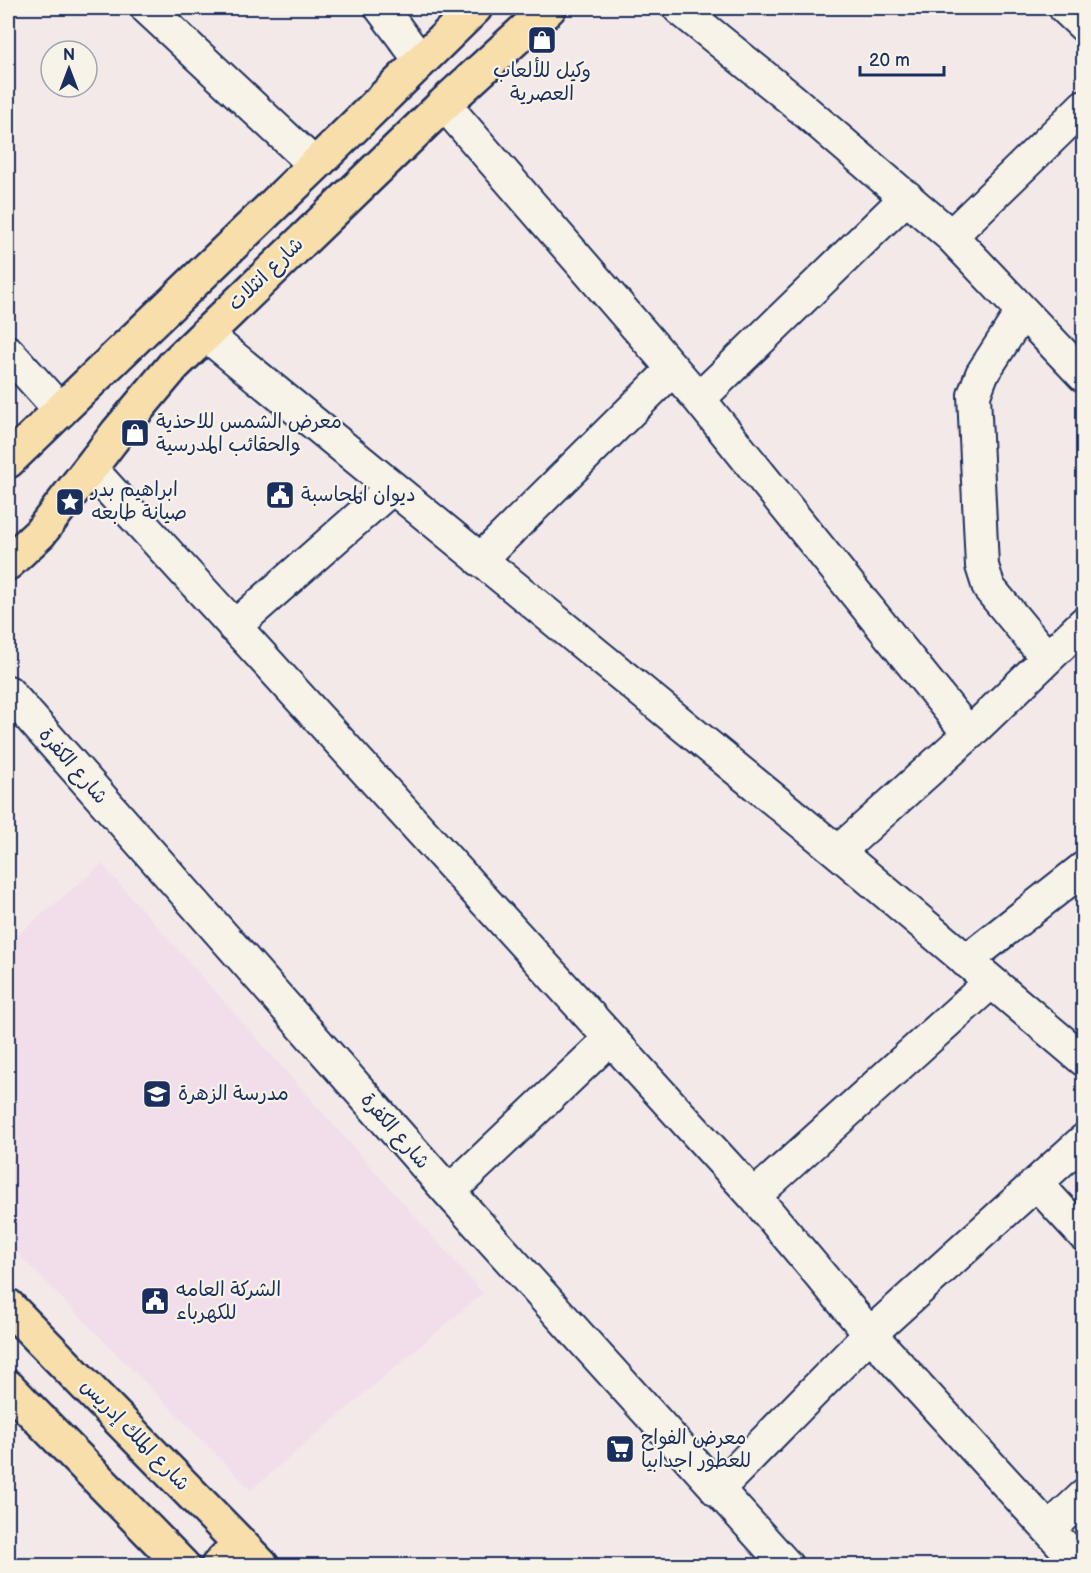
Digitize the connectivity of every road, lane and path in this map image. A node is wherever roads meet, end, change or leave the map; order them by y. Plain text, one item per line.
1 (147, 8) edge
2 (381, 8) edge
3 (475, 8) edge
4 (549, 8) edge
5 (679, 8) edge
6 (1065, 8) edge
7 (1083, 26) edge
8 (420, 60) junction
9 (444, 104) junction
10 (1083, 106) edge
11 (315, 165) junction
12 (907, 197) junction
13 (951, 236) junction
14 (1022, 312) junction
15 (205, 333) junction
16 (8, 352) edge
17 (673, 369) junction
18 (1083, 376) edge
19 (699, 399) junction
20 (60, 411) junction
21 (8, 461) edge
22 (91, 469) junction
23 (392, 488) junction
24 (480, 560) junction
25 (8, 563) edge
26 (1083, 623) edge
27 (234, 627) junction
28 (1046, 657) junction
29 (8, 692) edge
30 (969, 734) junction
31 (838, 852) junction
32 (1083, 868) edge
33 (966, 961) junction
34 (991, 982) junction
35 (610, 1039) junction
36 (1083, 1060) edge
37 (1083, 1140) edge
38 (1037, 1184) junction
39 (448, 1192) junction
40 (754, 1196) junction
41 (1083, 1235) edge
42 (8, 1306) edge
43 (870, 1334) junction
44 (8, 1387) edge
45 (717, 1490) junction
46 (1083, 1496) edge
47 (1050, 1528) junction
48 (240, 1558) edge
49 (183, 1566) edge
50 (787, 1566) edge
51 (1082, 1566) edge

1 - 11 street
2 - 8 street
3 - 8 main road
4 - 9 main road, شارع انثلات
5 - 12 street
6 - 7 street
8 - 11 main road
9 - 15 main road, شارع انثلات
9 - 17 street
10 - 13 street
11 - 20 main road
12 - 13 street
12 - 19 street
13 - 14 street
14 - 18 street
14 - 28 street
15 - 22 main road, شارع انثلات
15 - 23 street
16 - 20 street
17 - 19 street
17 - 24 street
19 - 30 street
20 - 21 main road
22 - 25 main road, شارع انثلات
22 - 27 street
23 - 24 street
23 - 27 street
24 - 31 street
26 - 28 street
27 - 35 street
28 - 30 street
29 - 39 street, شارع الكفرة
30 - 31 street
31 - 33 street
32 - 33 street
33 - 34 street
34 - 36 street
34 - 40 street
35 - 39 street
35 - 40 street
37 - 38 street
38 - 41 street
38 - 43 street
39 - 45 street, شارع الكفرة
40 - 43 street
42 - 48 main road, شارع الملك إدريس
43 - 45 street
43 - 47 street
44 - 49 main road
45 - 50 street, شارع الكفرة
46 - 47 street
47 - 51 street

